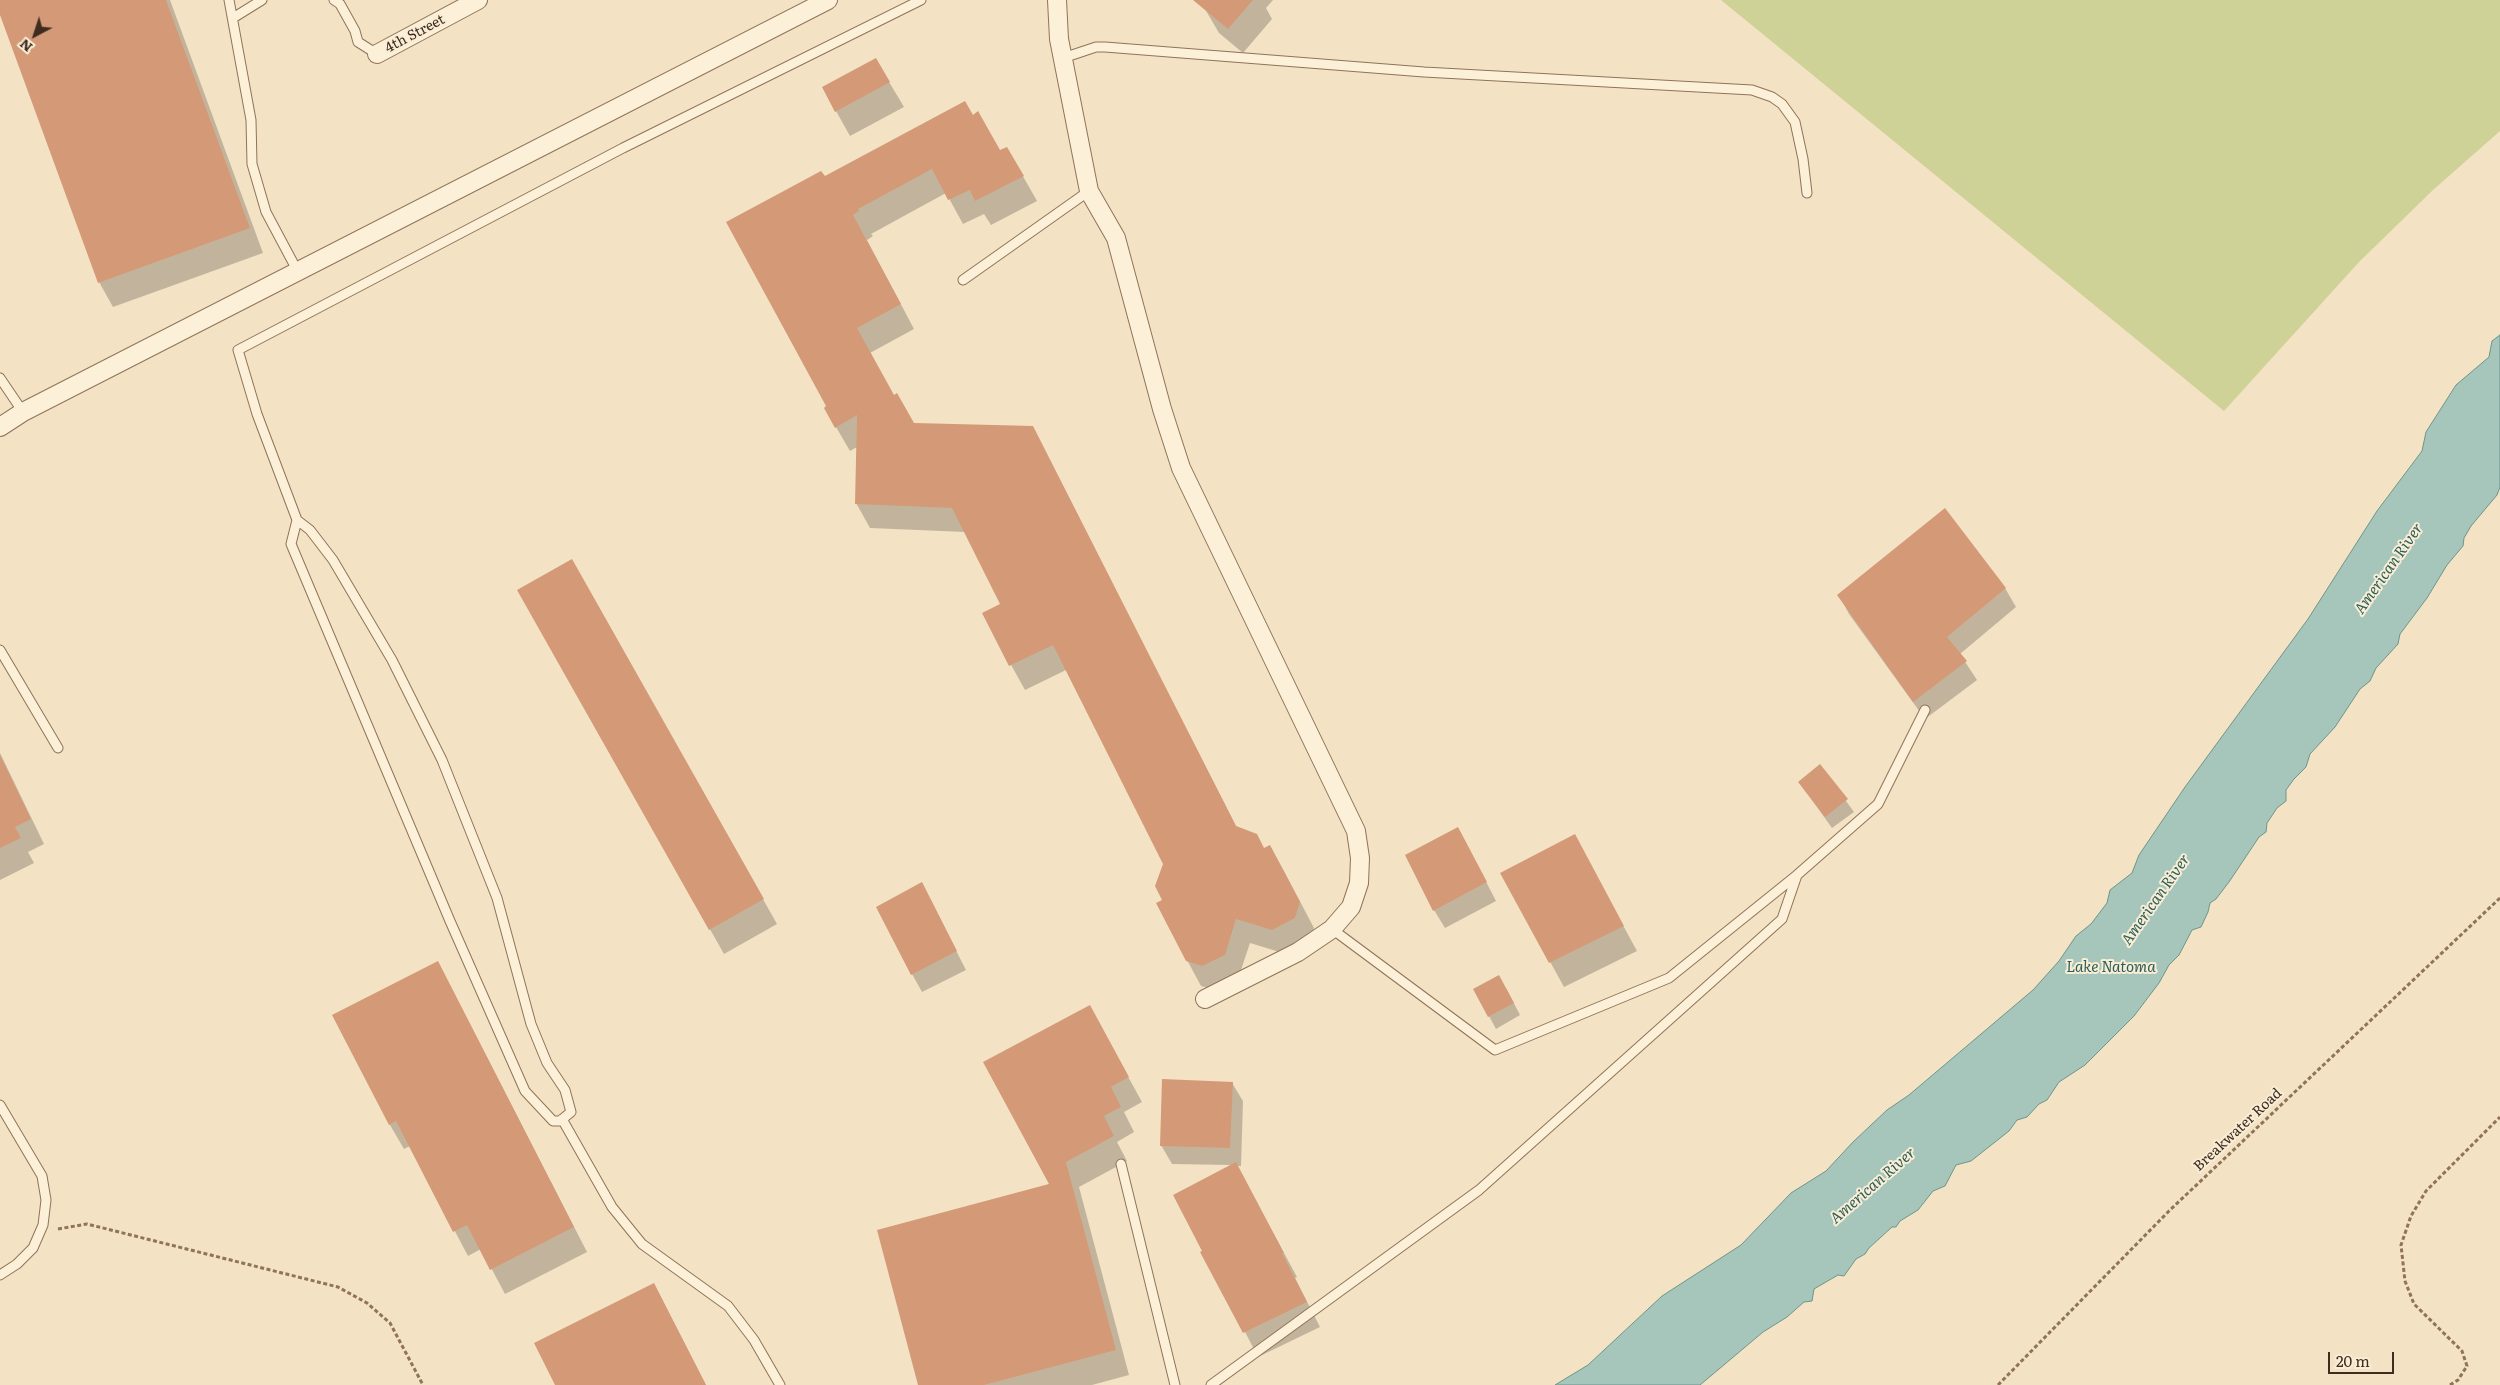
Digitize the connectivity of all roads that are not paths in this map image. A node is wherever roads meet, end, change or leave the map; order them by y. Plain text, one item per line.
1 (229, 0) edge
2 (262, 0) edge
3 (334, 0) edge
4 (478, 0) edge
5 (826, 0) edge
6 (921, 0) edge
7 (1056, 0) edge
8 (232, 18) junction
9 (377, 54) joint
10 (1063, 58) junction
11 (1089, 191) junction
12 (1807, 193) dead end
13 (298, 272) junction
14 (963, 280) dead end
15 (0, 378) edge
16 (23, 412) junction
17 (0, 427) edge
18 (297, 520) junction
19 (0, 650) edge
20 (1925, 710) dead end
21 (58, 748) dead end
22 (1797, 875) junction
23 (1332, 929) junction
24 (1205, 999) dead end
25 (0, 1105) edge
26 (562, 1119) junction
27 (1121, 1164) dead end
28 (0, 1275) edge
29 (780, 1385) edge
30 (1175, 1385) edge
31 (1211, 1385) edge

1 - 8 lane
2 - 8 lane
3 - 9 lane
4 - 9 street, 4th Street
5 - 13 street
6 - 18 lane
7 - 10 street
8 - 13 lane
10 - 11 street
10 - 12 lane
11 - 14 lane
11 - 23 street
13 - 16 street
15 - 16 lane
16 - 17 street
18 - 26 lane
18 - 26 lane
19 - 21 lane
20 - 22 lane
22 - 23 lane
22 - 31 lane
23 - 24 street
25 - 28 lane
26 - 29 lane
27 - 30 lane

